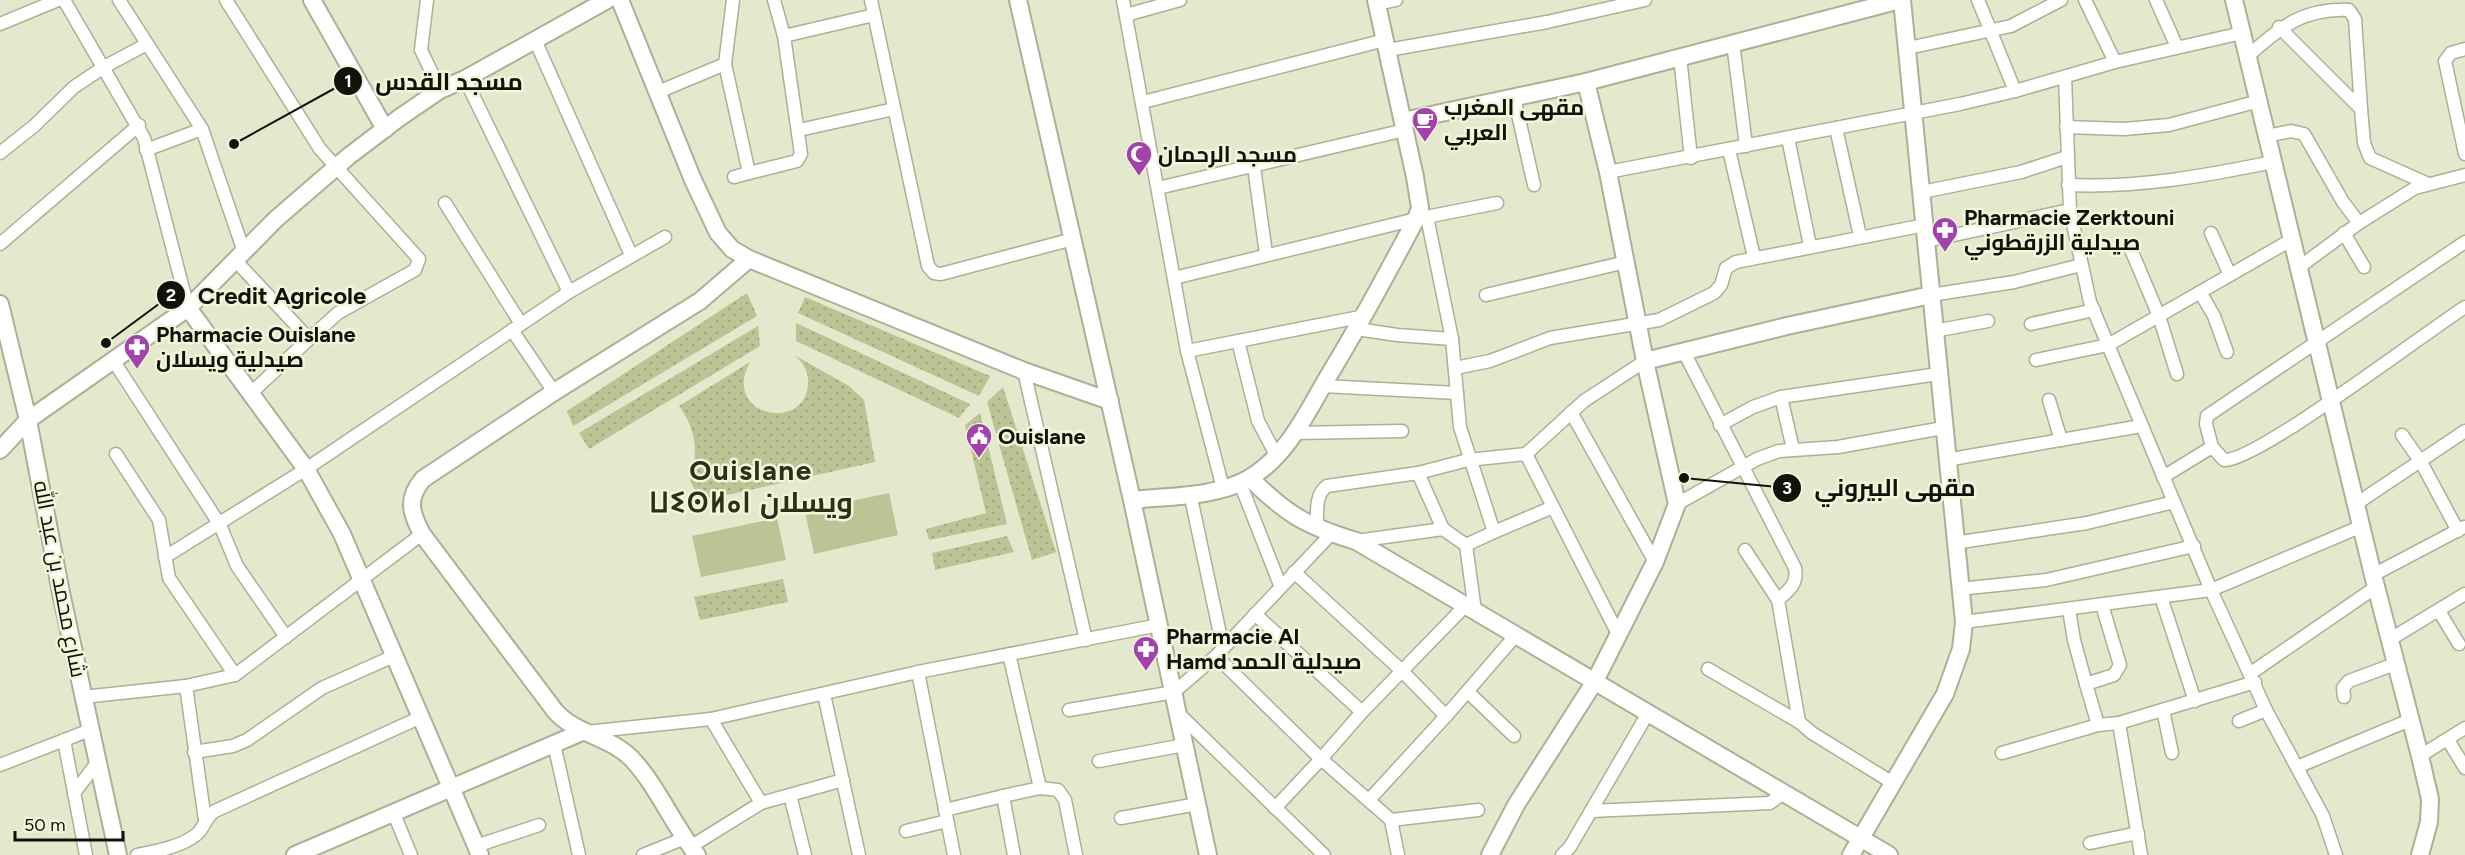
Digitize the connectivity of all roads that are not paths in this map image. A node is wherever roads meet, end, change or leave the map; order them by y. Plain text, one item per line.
1 (58, 0) edge
2 (64, 0) edge
3 (119, 0) edge
4 (226, 0) edge
5 (312, 0) edge
6 (427, 0) edge
7 (608, 0) edge
8 (620, 0) edge
9 (733, 0) edge
10 (774, 0) edge
11 (871, 0) edge
12 (1018, 0) edge
13 (1123, 0) edge
14 (1180, 0) edge
15 (1396, 0) edge
16 (1645, 0) edge
17 (1901, 0) edge
18 (1978, 0) edge
19 (2061, 0) edge
20 (2085, 0) edge
21 (2156, 0) edge
22 (2234, 0) edge
23 (1376, 2) edge
24 (874, 15) junction
25 (1126, 15) junction
26 (0, 24) edge
27 (2279, 27) junction
28 (1990, 31) junction
29 (2242, 33) junction
30 (784, 36) junction
31 (536, 40) junction
32 (1733, 43) junction
33 (147, 44) junction
34 (1386, 45) junction
35 (2177, 47) junction
36 (1908, 48) junction
37 (2465, 49) edge
38 (2248, 56) junction
39 (1680, 57) junction
40 (2115, 62) junction
41 (725, 64) junction
42 (104, 67) junction
43 (2065, 77) junction
44 (465, 79) junction
45 (1586, 82) junction
46 (440, 90) junction
47 (2014, 91) junction
48 (658, 92) junction
49 (1514, 97) junction
50 (2259, 101) junction
51 (1143, 102) junction
52 (894, 109) junction
53 (2361, 110) junction
54 (1914, 114) junction
55 (139, 126) junction
56 (1404, 126) junction
57 (2066, 127) junction
58 (1836, 128) junction
59 (202, 129) junction
60 (385, 129) junction
61 (799, 130) junction
62 (2267, 136) junction
63 (1788, 138) junction
64 (1746, 146) junction
65 (146, 150) junction
66 (1729, 150) junction
67 (0, 153) edge
68 (2465, 154) edge
69 (2067, 157) junction
70 (1691, 158) junction
71 (2273, 162) junction
72 (337, 167) junction
73 (1254, 167) junction
74 (1608, 172) junction
75 (749, 173) junction
76 (2465, 175) edge
77 (734, 177) dead end
78 (2426, 183) junction
79 (1534, 185) dead end
80 (2068, 185) junction
81 (1158, 188) junction
82 (1922, 192) junction
83 (445, 203) dead end
84 (1497, 203) dead end
85 (2070, 210) junction
86 (1422, 218) junction
87 (2359, 223) junction
88 (1925, 233) junction
89 (2211, 233) dead end
90 (2344, 233) junction
91 (1860, 236) junction
92 (665, 237) dead end
93 (1073, 239) junction
94 (2291, 240) junction
95 (2465, 242) edge
96 (0, 243) edge
97 (2129, 245) dead end
98 (1810, 246) junction
99 (1266, 254) junction
100 (631, 255) junction
101 (240, 256) junction
102 (1754, 257) junction
103 (749, 259) junction
104 (1626, 262) junction
105 (2080, 266) junction
106 (2364, 267) dead end
107 (2298, 268) junction
108 (2230, 274) junction
109 (1174, 278) junction
110 (569, 292) junction
111 (2200, 292) junction
112 (1486, 295) dead end
113 (1931, 295) junction
114 (0, 304) edge
115 (2465, 307) edge
116 (188, 308) junction
117 (2094, 310) junction
118 (2159, 316) junction
119 (1988, 321) dead end
120 (1361, 322) junction
121 (1638, 324) junction
122 (2031, 324) dead end
123 (517, 327) junction
124 (1934, 331) junction
125 (309, 339) junction
126 (1452, 339) junction
127 (1238, 341) junction
128 (2317, 343) junction
129 (2108, 345) junction
130 (1683, 350) junction
131 (1187, 351) junction
132 (2227, 352) dead end
133 (113, 360) junction
134 (2036, 360) dead end
135 (1645, 361) junction
136 (1455, 368) junction
137 (1024, 371) junction
138 (2177, 374) dead end
139 (1938, 375) junction
140 (1323, 386) junction
141 (554, 392) junction
142 (251, 393) junction
143 (1457, 393) junction
144 (1781, 397) junction
145 (2049, 400) dead end
146 (1110, 401) junction
147 (2330, 402) junction
148 (1571, 412) junction
149 (28, 420) junction
150 (1720, 425) junction
151 (2141, 426) junction
152 (1943, 428) junction
153 (1402, 431) dead end
154 (2465, 431) edge
155 (1294, 434) junction
156 (2402, 435) dead end
157 (2061, 440) junction
158 (2212, 447) junction
159 (1793, 449) junction
160 (0, 450) edge
161 (116, 454) dead end
162 (1526, 454) junction
163 (1276, 456) junction
164 (1468, 460) junction
165 (1946, 460) junction
166 (2421, 462) junction
167 (1743, 466) junction
168 (306, 469) junction
169 (1418, 473) junction
170 (2163, 477) junction
171 (1245, 480) junction
172 (1223, 488) junction
173 (1190, 493) junction
174 (1132, 500) junction
175 (2174, 502) junction
176 (1677, 504) junction
177 (2356, 504) junction
178 (1553, 507) junction
179 (220, 525) junction
180 (2362, 526) junction
181 (1443, 529) junction
182 (2462, 529) edge
183 (1324, 530) junction
184 (1494, 532) junction
185 (422, 534) junction
186 (1356, 541) junction
187 (1954, 543) junction
188 (1466, 545) junction
189 (2194, 546) junction
190 (1745, 550) dead end
191 (165, 557) junction
192 (1655, 562) junction
193 (1294, 572) junction
194 (363, 578) junction
195 (2374, 581) junction
196 (1280, 585) junction
197 (1959, 590) junction
198 (2211, 590) junction
199 (2465, 594) edge
200 (2161, 597) junction
201 (1778, 600) junction
202 (2102, 604) junction
203 (1471, 608) junction
204 (2069, 610) junction
205 (2439, 610) junction
206 (1255, 614) junction
207 (1964, 622) junction
208 (1159, 625) junction
209 (1618, 634) junction
210 (1516, 635) junction
211 (286, 637) junction
212 (1086, 640) junction
213 (2389, 640) junction
214 (2459, 644) dead end
215 (1219, 652) junction
216 (1009, 654) junction
217 (394, 656) junction
218 (2395, 664) junction
219 (1708, 669) dead end
220 (1402, 671) junction
221 (918, 672) junction
222 (234, 675) junction
223 (2253, 678) junction
224 (1595, 681) junction
225 (2086, 684) junction
226 (186, 687) junction
227 (1468, 692) junction
228 (1174, 693) junction
229 (824, 694) junction
230 (83, 697) junction
231 (2344, 697) dead end
232 (2195, 701) junction
233 (1068, 710) dead end
234 (2163, 710) junction
235 (2266, 710) junction
236 (1362, 712) junction
237 (1178, 713) junction
238 (1648, 713) junction
239 (1446, 716) junction
240 (421, 717) junction
241 (711, 719) junction
242 (2410, 720) junction
243 (2239, 721) dead end
244 (1799, 722) junction
245 (2120, 723) junction
246 (2098, 725) junction
247 (2465, 728) edge
248 (90, 730) junction
249 (582, 732) junction
250 (1514, 736) dead end
251 (64, 740) junction
252 (2448, 740) junction
253 (554, 744) junction
254 (1184, 745) junction
255 (194, 752) junction
256 (2002, 753) dead end
257 (2172, 753) dead end
258 (2420, 756) junction
259 (1321, 759) junction
260 (1099, 761) dead end
261 (96, 764) junction
262 (0, 765) edge
263 (2297, 767) junction
264 (2465, 768) edge
265 (843, 780) junction
266 (1893, 783) junction
267 (452, 788) junction
268 (1040, 788) junction
269 (74, 793) junction
270 (1783, 793) junction
271 (790, 795) junction
272 (1003, 796) junction
273 (1369, 800) junction
274 (761, 803) junction
275 (1197, 804) junction
276 (1275, 808) junction
277 (1478, 810) dead end
278 (1591, 811) junction
279 (394, 814) junction
280 (946, 816) junction
281 (1121, 818) dead end
282 (205, 820) junction
283 (1391, 820) junction
284 (539, 825) dead end
285 (906, 831) dead end
286 (2138, 833) junction
287 (1861, 839) junction
288 (2090, 843) dead end
289 (691, 847) edge
290 (478, 851) edge
291 (86, 855) edge
292 (118, 855) edge
293 (137, 855) edge
294 (295, 855) edge
295 (411, 855) edge
296 (579, 855) edge
297 (643, 855) edge
298 (805, 855) edge
299 (859, 855) edge
300 (954, 855) edge
301 (1014, 855) edge
302 (1076, 855) edge
303 (1208, 855) edge
304 (1324, 855) edge
305 (1398, 855) edge
306 (1490, 855) edge
307 (1562, 855) edge
308 (1851, 855) edge
309 (1890, 855) edge
310 (2141, 855) edge
311 (2336, 855) edge
312 (2420, 855) edge

1 - 26 street
2 - 42 street
3 - 33 street
4 - 72 street
5 - 60 street
6 - 46 street
7 - 31 street
8 - 48 street
9 - 41 street
10 - 30 street
11 - 24 street
12 - 93 street
13 - 25 street
14 - 25 street
15 - 23 street
16 - 34 street
17 - 32 street
17 - 36 street
18 - 28 street
19 - 28 street
20 - 40 street
21 - 35 street
22 - 29 street
23 - 34 street
24 - 30 street
24 - 52 street
25 - 51 street
27 - 38 street
27 - 53 street
27 - 53 street
28 - 36 street
28 - 47 street
29 - 35 street
29 - 38 street
30 - 61 street
31 - 44 street
31 - 100 street
32 - 39 street
32 - 64 street
33 - 42 street
33 - 59 street
34 - 51 street
34 - 56 street
35 - 40 street
36 - 54 street
37 - 68 street
38 - 50 street
39 - 45 street
39 - 70 street
40 - 43 street
41 - 48 street
41 - 75 street
42 - 55 street
42 - 67 street
43 - 47 street
43 - 57 street
44 - 46 street
44 - 110 street
45 - 49 street
45 - 74 street
46 - 60 street
47 - 54 street
48 - 103 street
49 - 56 street
49 - 79 street
50 - 57 street
50 - 62 street
51 - 81 street
52 - 61 street
52 - 93 street
53 - 78 street
54 - 58 street
54 - 82 street
55 - 65 street
55 - 96 street
56 - 73 street
56 - 86 street
57 - 69 street
58 - 63 street
58 - 91 street
59 - 65 street
59 - 101 street
60 - 72 street
61 - 75 street
62 - 71 street
62 - 87 street
63 - 64 street
63 - 98 street
64 - 66 street
65 - 116 street
66 - 70 street
66 - 102 street
69 - 80 street
69 - 82 street
70 - 74 street
71 - 80 street
71 - 94 street
72 - 101 street
72 - 125 street
73 - 81 street
73 - 99 street
74 - 104 street
75 - 77 street
76 - 78 street
78 - 87 street
80 - 85 street
81 - 109 street
82 - 88 street
83 - 123 street
84 - 86 street
85 - 88 street
85 - 105 street
86 - 99 street
86 - 120 street
86 - 126 street
87 - 90 street
88 - 91 street
88 - 113 street
89 - 108 street
90 - 106 street
90 - 107 street
91 - 98 street
92 - 100 street
93 - 146 street
94 - 107 street
94 - 108 street
95 - 128 street
97 - 118 street
98 - 102 street
99 - 109 street
100 - 110 street
101 - 116 street
101 - 125 street
102 - 121 street
103 - 137 street
103 - 141 street
104 - 112 street
104 - 121 street
105 - 113 street
105 - 117 street
107 - 128 street
108 - 111 street
109 - 131 street
110 - 123 street
111 - 118 street
111 - 132 street
113 - 124 street
113 - 130 street
114 - 149 street, شارع محمد بن عبد الله
115 - 147 street
116 - 133 street
116 - 142 street
117 - 122 street
117 - 129 street
118 - 129 street
118 - 138 street
119 - 124 street
120 - 126 street
120 - 127 street
120 - 140 street
121 - 135 street
121 - 136 street
123 - 141 street
123 - 168 street
124 - 139 street
125 - 142 street
126 - 136 street
127 - 131 street
127 - 163 street
128 - 147 street
128 - 158 street
129 - 134 street
129 - 151 street
130 - 135 street
130 - 150 street
131 - 172 street
133 - 149 street
133 - 179 street
135 - 148 street
135 - 176 street
136 - 143 street
137 - 146 street
137 - 212 street
139 - 144 street
139 - 152 street
140 - 143 street
140 - 155 street
141 - 185 street
142 - 168 street
143 - 164 street
144 - 150 street
144 - 159 street
145 - 157 street
146 - 174 street
147 - 158 street
147 - 177 street
148 - 162 street
148 - 192 street
149 - 160 street
149 - 230 street, شارع محمد بن عبد الله
150 - 167 street
151 - 157 street
151 - 170 street
152 - 159 street
152 - 165 street
153 - 155 street
154 - 166 street
155 - 163 street
156 - 166 street
157 - 165 street
158 - 170 street
159 - 167 street
161 - 191 street
162 - 164 street
162 - 178 street
163 - 171 street
164 - 169 street
164 - 184 street
165 - 187 street
166 - 177 street
166 - 182 street
167 - 176 street
167 - 201 street
168 - 179 street
168 - 194 street
169 - 181 street
169 - 183 street
170 - 175 street
171 - 172 street
171 - 183 street
171 - 196 street
172 - 173 street
173 - 174 street
173 - 215 street
174 - 208 street
175 - 187 street
175 - 189 street
176 - 192 street
177 - 180 street
178 - 184 street
178 - 209 street
179 - 191 street
179 - 211 street
180 - 195 street
180 - 198 street
181 - 186 street
181 - 188 street
182 - 195 street
183 - 186 street
183 - 193 street
184 - 188 street
185 - 194 street
185 - 249 street
186 - 203 street
187 - 197 street
188 - 203 street
189 - 197 street
189 - 198 street
190 - 201 street
191 - 222 street
192 - 209 street
193 - 196 street
193 - 220 street
194 - 211 street
194 - 217 street
195 - 213 street
195 - 223 street
196 - 206 street
197 - 207 street
198 - 200 street
198 - 223 street
199 - 205 street
200 - 202 street
200 - 232 street
201 - 244 street
202 - 204 street
202 - 225 street
203 - 210 street
203 - 220 street
204 - 207 street
204 - 225 street
205 - 213 street
205 - 214 street
206 - 215 street
206 - 236 street
207 - 266 street
208 - 212 street
208 - 228 street
209 - 224 street
210 - 224 street
210 - 227 street
211 - 222 street
212 - 216 street
213 - 218 street
215 - 228 street
215 - 259 street
216 - 221 street
216 - 268 street
217 - 240 street
217 - 255 street
218 - 231 street
218 - 242 street
219 - 244 street
220 - 236 street
220 - 239 street
221 - 229 street
221 - 280 street
222 - 226 street
223 - 232 street
223 - 235 street
224 - 238 street
224 - 306 street
225 - 246 street
226 - 230 street
226 - 255 street
227 - 239 street
227 - 250 street
228 - 233 street
228 - 237 street
229 - 241 street
229 - 265 street
230 - 248 street, شارع محمد بن عبد الله
232 - 234 street
234 - 245 street
234 - 257 street
235 - 243 street
235 - 263 street
236 - 259 street
237 - 254 street
237 - 276 street
238 - 270 street
238 - 278 street
239 - 273 street
240 - 267 street
240 - 282 street
241 - 249 street
241 - 274 street
242 - 258 street
242 - 263 street
244 - 266 street
245 - 246 street
245 - 286 street
246 - 256 street
247 - 252 street
248 - 251 street
248 - 261 street, شارع محمد بن عبد الله
249 - 253 street
249 - 289 street
251 - 262 street
251 - 269 street
252 - 258 street
252 - 264 street
253 - 267 street
253 - 296 street
254 - 260 street
254 - 275 street
255 - 282 street
258 - 312 street
259 - 273 street
259 - 276 street
261 - 269 street
261 - 292 street, شارع محمد بن عبد الله
263 - 311 street
265 - 271 street
265 - 299 street
266 - 287 street
267 - 279 street
267 - 290 street
268 - 272 street
268 - 302 street
269 - 291 street
270 - 278 street
270 - 287 street
271 - 274 street
271 - 298 street
272 - 280 street
272 - 301 street
273 - 283 street
274 - 289 street
275 - 281 street
275 - 303 street
276 - 304 street
277 - 283 street
278 - 307 street
279 - 294 street
279 - 295 street
280 - 285 street
280 - 300 street
282 - 293 street
283 - 305 street
284 - 290 street
286 - 288 street
286 - 310 street
287 - 308 street
287 - 309 street
289 - 297 street

